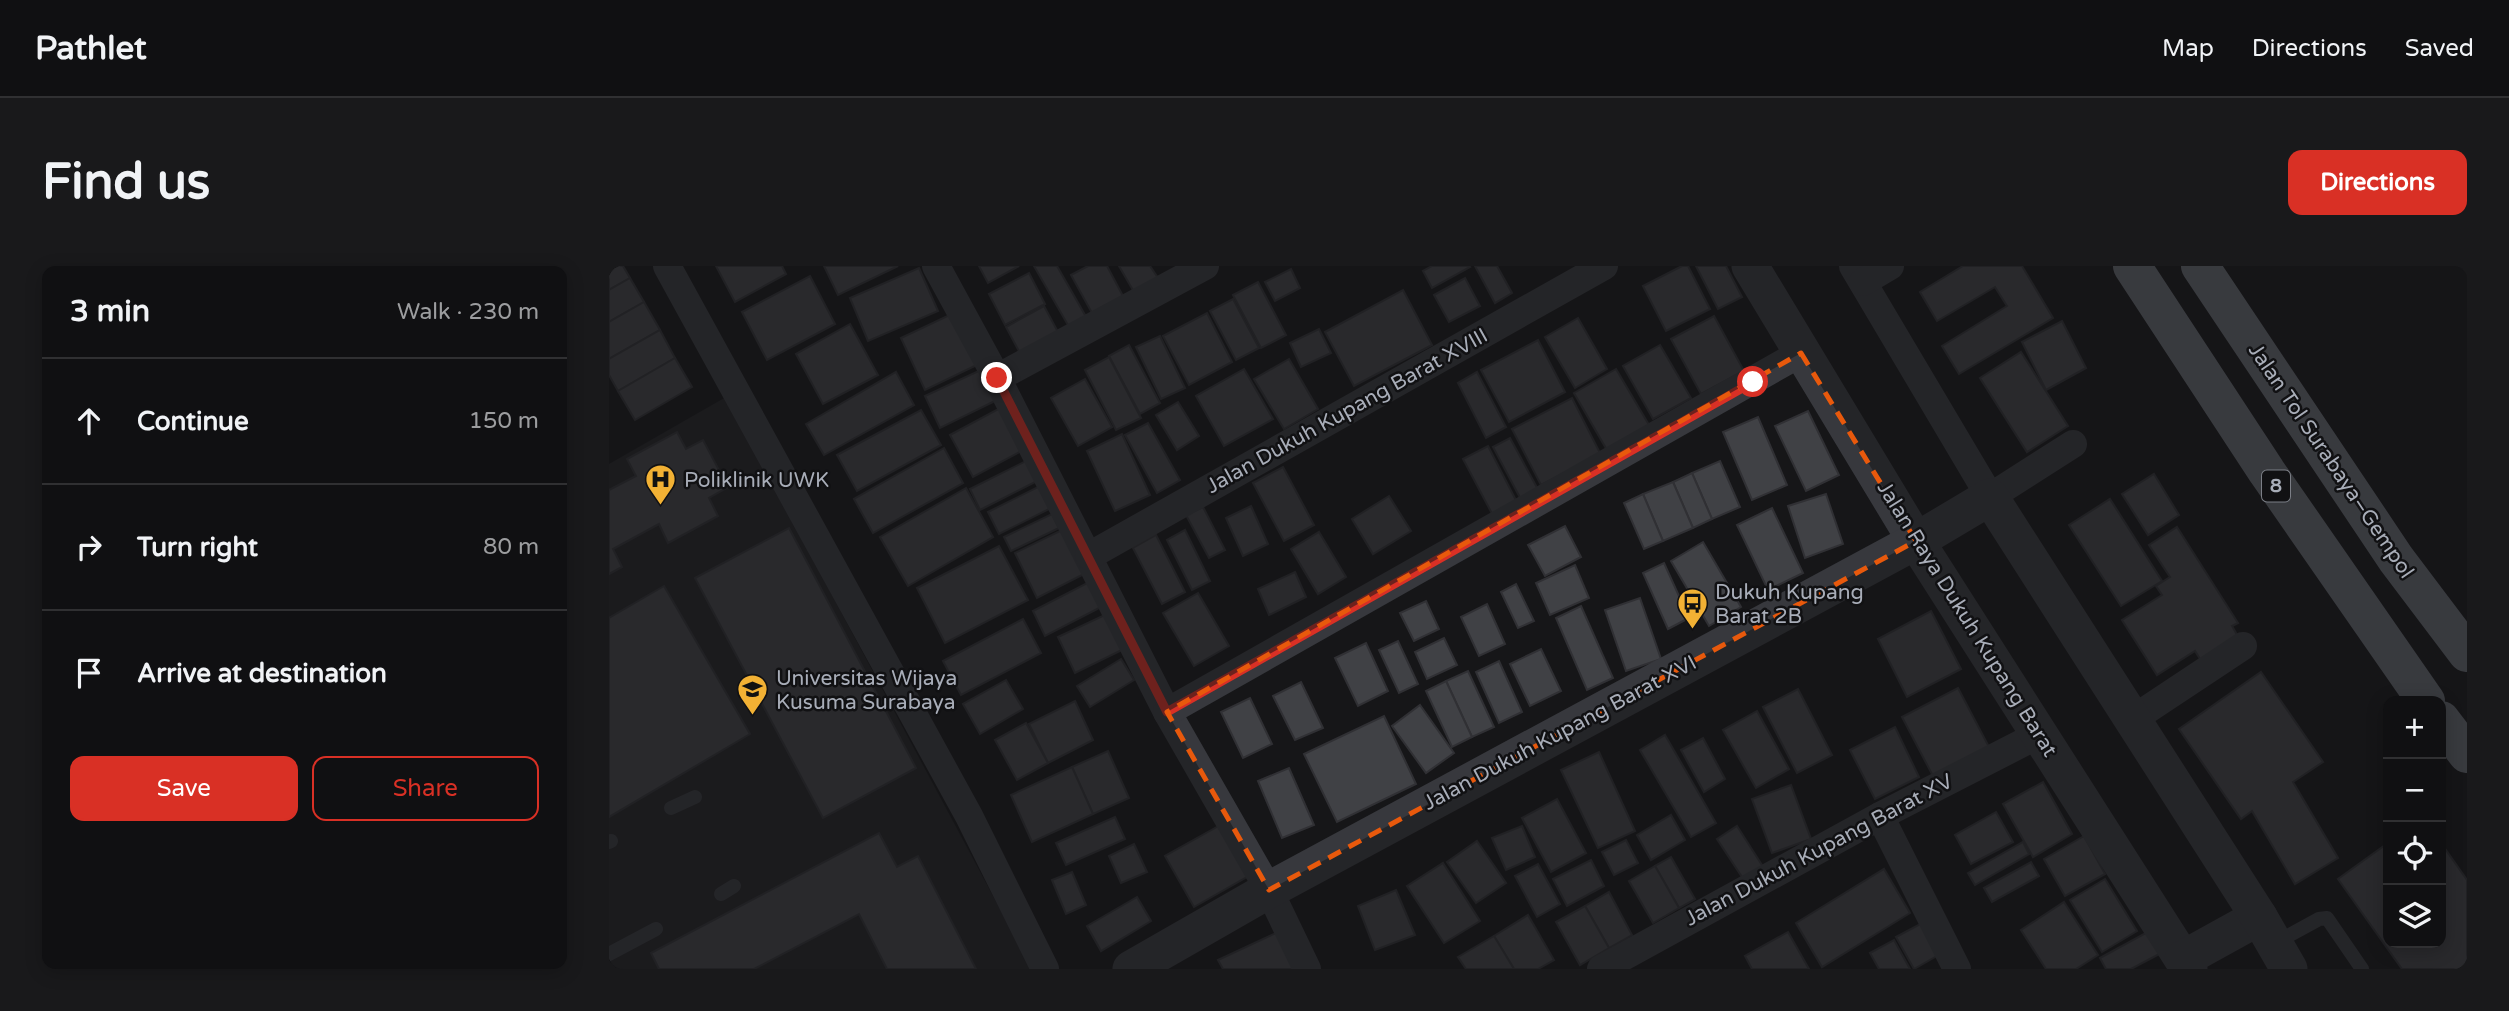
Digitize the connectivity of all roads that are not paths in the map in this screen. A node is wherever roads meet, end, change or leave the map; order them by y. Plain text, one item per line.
1 (667, 266) edge
2 (936, 266) edge
3 (1205, 266) edge
4 (1604, 266) edge
5 (1750, 266) edge
6 (1890, 266) edge
7 (2132, 266) edge
8 (2200, 266) edge
9 (1858, 274) edge
10 (1801, 353) junction
11 (997, 378) junction
12 (2073, 444) dead end
13 (1990, 497) junction
14 (1916, 541) junction
15 (1089, 556) junction
16 (2243, 646) dead end
17 (2467, 653) edge
18 (2423, 696) edge
19 (1167, 712) junction
20 (2133, 719) junction
21 (2446, 727) edge
22 (2040, 734) junction
23 (2467, 754) edge
24 (695, 797) dead end
25 (671, 808) dead end
26 (1880, 816) junction
27 (1269, 890) junction
28 (656, 929) dead end
29 (2274, 943) edge
30 (609, 954) edge
31 (2186, 964) edge
32 (1045, 969) edge
33 (1131, 969) edge
34 (1307, 969) edge
35 (1601, 969) edge
36 (1957, 969) edge
37 (2362, 969) edge

1 - 32 street
2 - 11 street
3 - 11 street
4 - 15 street, Jalan Dukuh Kupang Barat XVIII
5 - 10 street, Jalan Raya Dukuh Kupang Barat
6 - 9 street
7 - 18 highway, 8
8 - 17 highway, Jalan Tol Surabaya–Gempol
9 - 13 street
10 - 14 street, Jalan Raya Dukuh Kupang Barat
10 - 19 street
11 - 15 street
12 - 13 street
13 - 14 street, Jalan Dukuh Kupang Barat XVI
13 - 20 street
14 - 22 street, Jalan Raya Dukuh Kupang Barat
14 - 27 street, Jalan Dukuh Kupang Barat XVI
15 - 19 street
16 - 20 street
19 - 27 street
20 - 29 street
21 - 23 highway
22 - 26 street, Jalan Dukuh Kupang Barat XV
22 - 31 street, Jalan Raya Dukuh Kupang Barat
24 - 25 lane
26 - 35 street, Jalan Dukuh Kupang Barat XV
26 - 36 street
27 - 33 street, Jalan Dukuh Kupang Barat XVI
27 - 34 street
28 - 30 lane
29 - 31 street
29 - 37 lane

